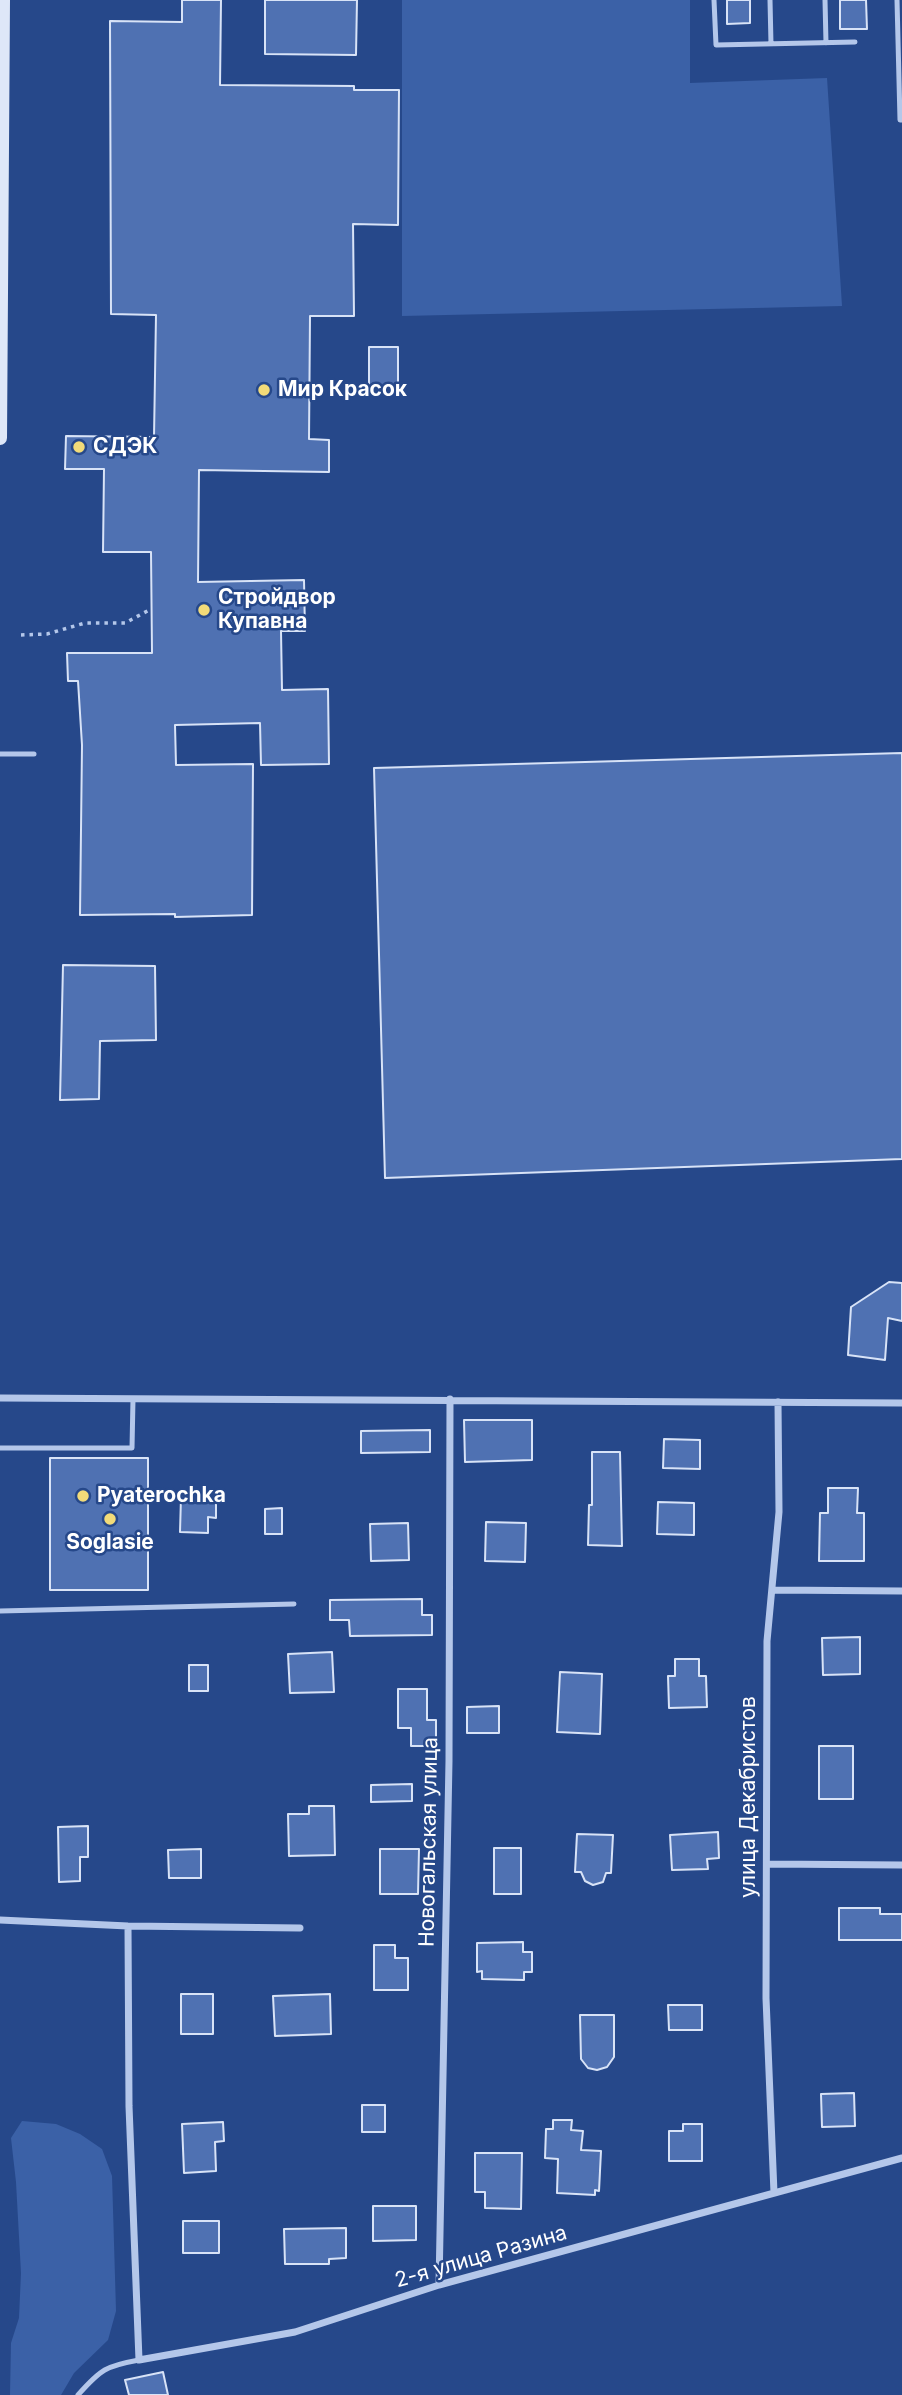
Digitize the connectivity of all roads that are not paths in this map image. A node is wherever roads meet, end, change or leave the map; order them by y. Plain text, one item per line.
1 (3, 0) edge
2 (714, 0) edge
3 (770, 0) edge
4 (825, 0) edge
5 (897, 0) edge
6 (856, 42) dead end
7 (826, 43) junction
8 (771, 44) junction
9 (1, 78) edge
10 (902, 120) edge
11 (0, 438) edge
12 (0, 754) edge
13 (34, 754) dead end
14 (0, 1398) edge
15 (133, 1399) junction
16 (450, 1399) junction
17 (778, 1402) junction
18 (902, 1403) edge
19 (0, 1448) edge
20 (773, 1590) junction
21 (902, 1591) edge
22 (294, 1604) dead end
23 (0, 1611) edge
24 (767, 1864) junction
25 (902, 1865) edge
26 (0, 1920) edge
27 (128, 1926) junction
28 (300, 1928) dead end
29 (902, 2158) edge
30 (774, 2193) junction
31 (439, 2285) junction
32 (139, 2360) junction
33 (78, 2395) edge

1 - 9 main road
2 - 8 lane
3 - 8 lane
4 - 7 lane
5 - 10 lane
6 - 7 lane
7 - 8 lane
9 - 11 main road
12 - 13 lane
14 - 15 street
15 - 16 street
15 - 19 lane
16 - 17 street
16 - 31 street, Новогальская улица
17 - 18 street
17 - 20 street, улица Декабристов
20 - 21 street
20 - 24 street, улица Декабристов
22 - 23 lane
24 - 25 street
24 - 30 street, улица Декабристов
26 - 27 street
27 - 28 street
27 - 32 street
29 - 30 street, 2-я улица Разина
30 - 31 street, 2-я улица Разина
31 - 32 street, 2-я улица Разина
32 - 33 lane, 2-я улица Разина

